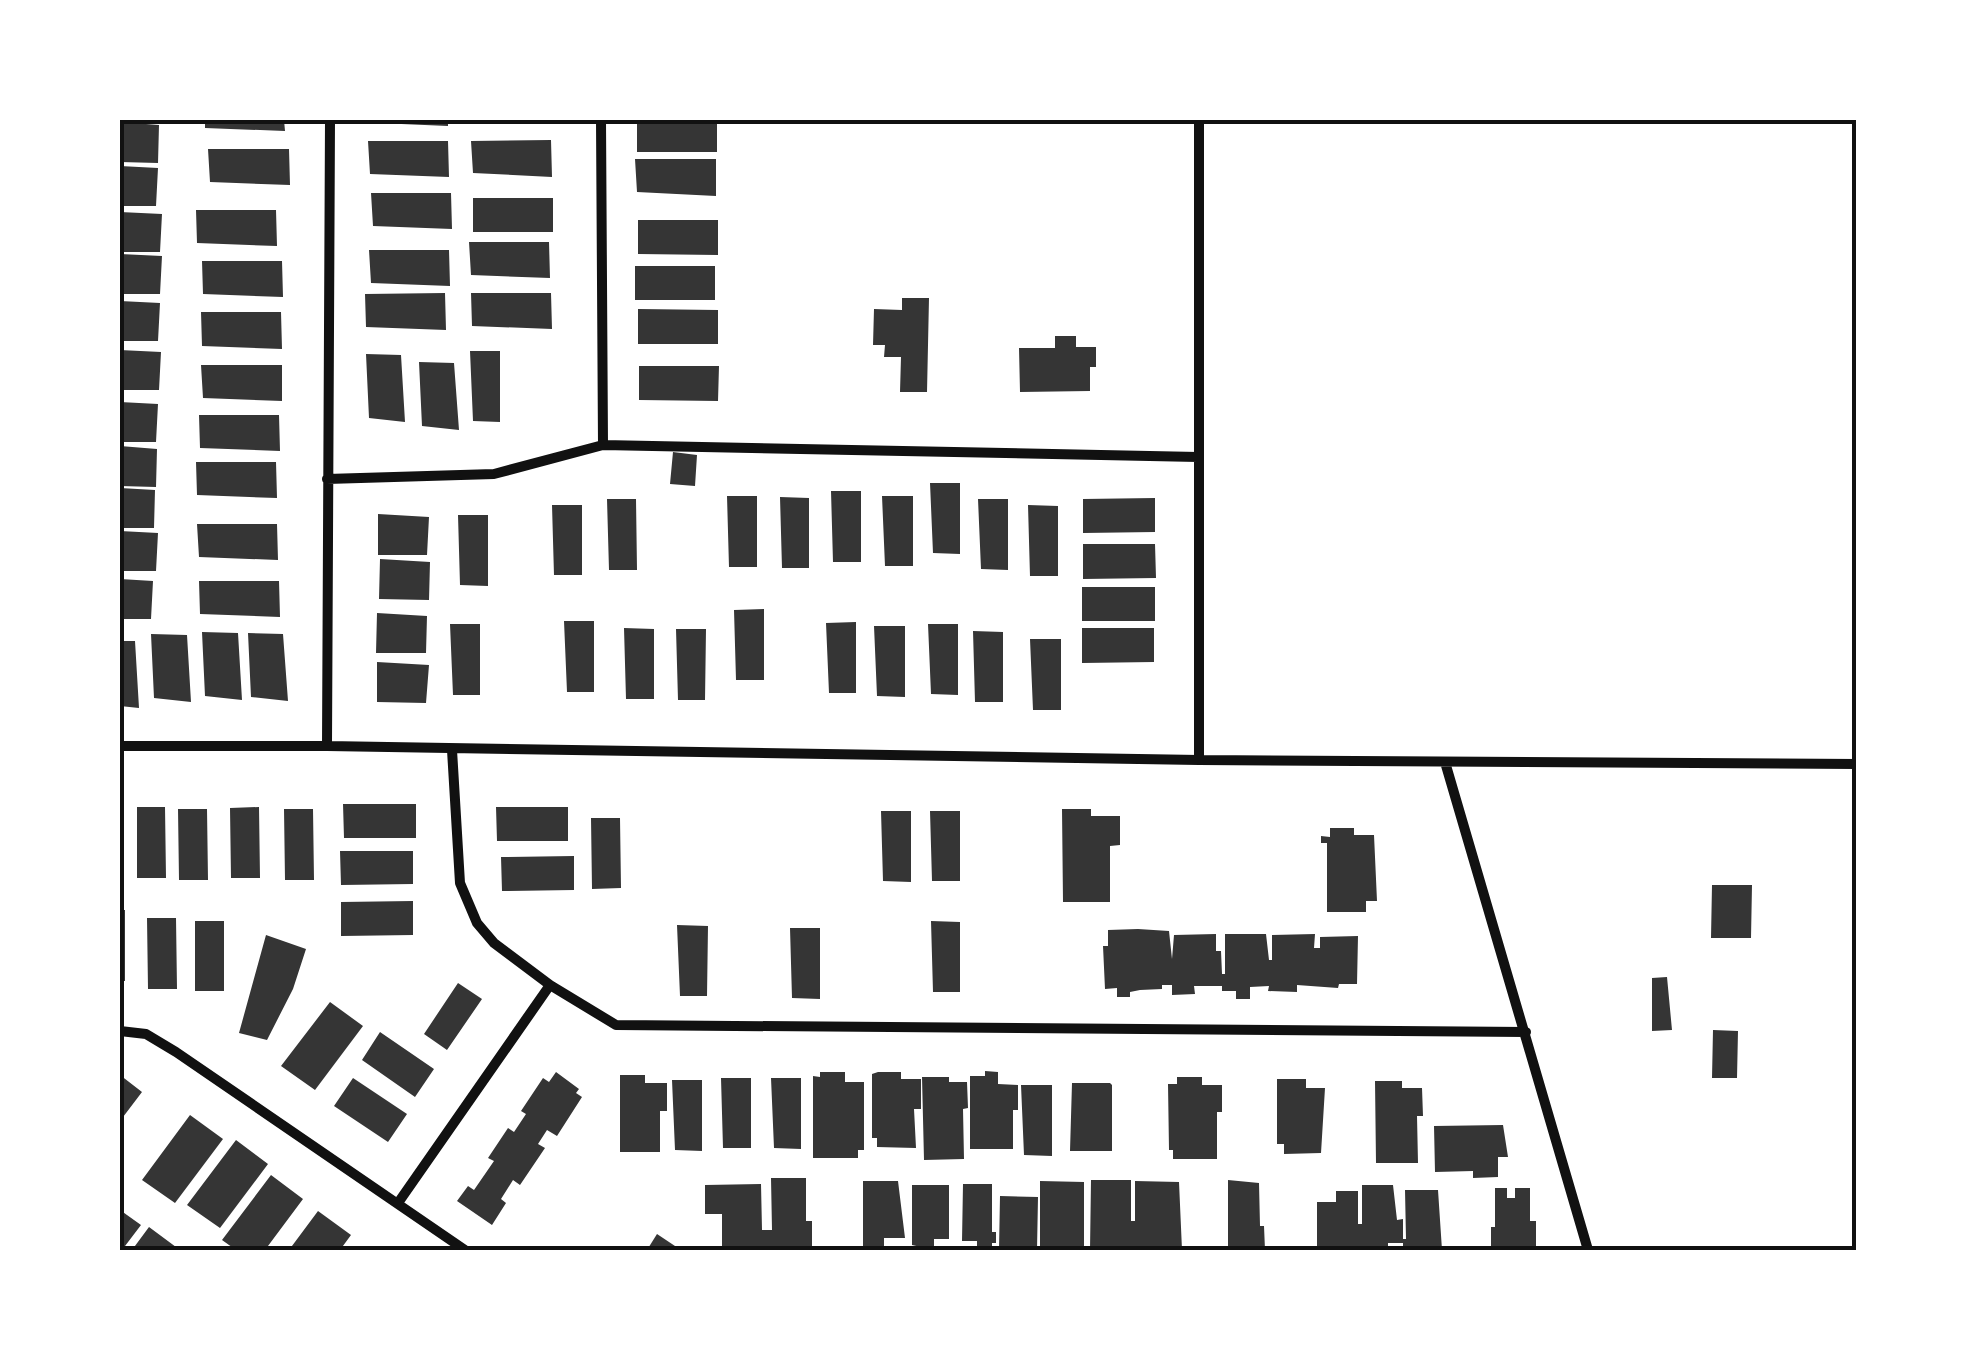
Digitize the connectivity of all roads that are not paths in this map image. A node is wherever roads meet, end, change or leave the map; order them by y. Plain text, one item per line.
1 (330, 120) edge
2 (601, 120) edge
3 (1199, 120) edge
4 (603, 444) junction
5 (1198, 457) junction
6 (327, 479) junction
7 (120, 746) edge
8 (327, 746) junction
9 (452, 750) junction
10 (1199, 760) junction
11 (1444, 762) junction
12 (1857, 764) edge
13 (550, 985) junction
14 (120, 1031) edge
15 (1526, 1032) junction
16 (398, 1203) junction
17 (464, 1250) edge
18 (1588, 1250) edge

1 - 6 street
2 - 4 street
3 - 5 street
4 - 5 street
4 - 6 street
5 - 10 street
6 - 8 street
7 - 8 street
8 - 9 street
9 - 10 street
9 - 13 street
10 - 11 street
11 - 12 street
11 - 15 street
13 - 15 street
13 - 16 street
14 - 16 street
15 - 18 street
16 - 17 street

